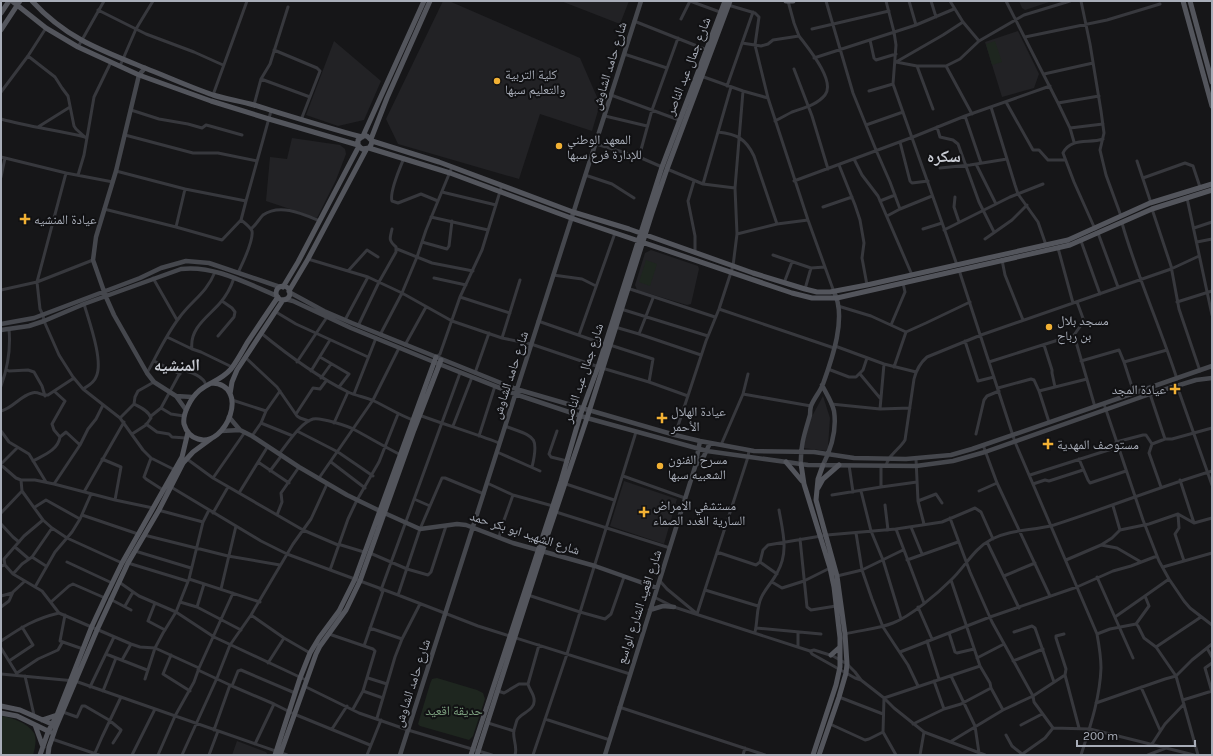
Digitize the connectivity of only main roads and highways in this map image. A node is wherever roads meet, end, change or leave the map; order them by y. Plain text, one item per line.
1 (9, 1) edge
2 (12, 1) edge
3 (32, 1) edge
4 (424, 1) edge
5 (430, 1) edge
6 (641, 1) edge
7 (788, 1) edge
8 (793, 1) edge
9 (1183, 1) edge
10 (1190, 1) edge
11 (728, 2) edge
12 (18, 3) edge
13 (1, 13) edge
14 (1, 30) edge
15 (145, 68) junction
16 (139, 75) junction
17 (699, 75) junction
18 (1212, 82) edge
19 (1212, 106) edge
20 (362, 136) junction
21 (371, 140) junction
22 (358, 145) junction
23 (368, 149) junction
24 (664, 168) junction
25 (1212, 184) edge
26 (1212, 190) edge
27 (1151, 206) junction
28 (573, 212) junction
29 (571, 218) junction
30 (1096, 231) junction
31 (643, 234) junction
32 (641, 241) junction
33 (958, 267) junction
34 (282, 287) junction
35 (104, 290) junction
36 (289, 292) junction
37 (834, 292) junction
38 (106, 297) junction
39 (277, 297) junction
40 (837, 298) junction
41 (284, 300) junction
42 (1, 324) edge
43 (1, 330) edge
44 (378, 336) junction
45 (607, 344) junction
46 (438, 360) junction
47 (1212, 366) edge
48 (600, 368) junction
49 (473, 375) junction
50 (1212, 378) edge
51 (209, 384) junction
52 (822, 385) junction
53 (516, 391) junction
54 (230, 394) junction
55 (176, 396) junction
56 (192, 397) junction
57 (582, 408) junction
58 (186, 410) junction
59 (590, 411) junction
60 (580, 416) junction
61 (229, 417) junction
62 (588, 418) junction
63 (415, 421) junction
64 (240, 430) junction
65 (221, 431) junction
66 (188, 432) junction
67 (212, 438) junction
68 (700, 441) junction
69 (710, 443) junction
70 (698, 449) junction
71 (707, 451) junction
72 (801, 453) junction
73 (828, 454) junction
74 (786, 462) junction
75 (801, 464) junction
76 (823, 465) junction
77 (839, 465) junction
78 (695, 467) junction
79 (804, 484) junction
80 (816, 492) junction
81 (383, 512) junction
82 (473, 527) junction
83 (141, 535) junction
84 (540, 550) junction
85 (358, 580) junction
86 (657, 588) junction
87 (107, 598) junction
88 (674, 607) road end
89 (650, 610) junction
90 (94, 628) junction
91 (512, 638) junction
92 (840, 648) junction
93 (830, 655) road end
94 (73, 681) junction
95 (1, 706) edge
96 (1, 713) edge
97 (57, 715) junction
98 (42, 720) junction
99 (34, 724) junction
100 (54, 726) junction
101 (48, 732) junction
102 (53, 737) junction
103 (43, 747) junction
104 (477, 751) edge
105 (278, 753) edge
106 (40, 755) edge
107 (48, 755) edge
108 (400, 755) edge
109 (471, 755) edge
110 (605, 755) edge
111 (813, 755) edge
112 (819, 755) edge

1 - 13 main road
2 - 12 main road
3 - 15 main road
4 - 20 main road
5 - 21 main road
6 - 28 main road, شارع حامد الشاوش
7 - 8 main road
9 - 19 main road
10 - 18 main road
11 - 17 main road, شارع جمال عبد الناصر
11 - 17 main road, شارع جمال عبد الناصر
12 - 14 main road
12 - 16 main road
15 - 16 main road
15 - 20 main road
16 - 22 main road
16 - 35 main road
17 - 24 main road, شارع جمال عبد الناصر
17 - 24 main road, شارع جمال عبد الناصر
20 - 21 main road
20 - 22 main road
21 - 23 main road
21 - 28 main road
22 - 23 main road
22 - 34 main road
23 - 29 main road
23 - 36 main road
24 - 31 main road, شارع جمال عبد الناصر
25 - 27 main road
26 - 27 main road
27 - 30 main road
27 - 30 main road
28 - 29 main road, شارع حامد الشاوش
28 - 31 main road
29 - 32 main road
29 - 53 main road, شارع حامد الشاوش
30 - 33 main road
30 - 33 main road
31 - 32 main road, شارع جمال عبد الناصر
31 - 37 main road
32 - 40 main road
32 - 45 main road, شارع جمال عبد الناصر
32 - 45 main road, شارع جمال عبد الناصر
33 - 37 main road
33 - 40 main road
34 - 35 main road
34 - 36 main road
34 - 39 main road
35 - 38 main road
35 - 42 main road
36 - 41 main road
36 - 44 main road
37 - 40 main road
38 - 39 main road
38 - 43 main road
38 - 55 main road
39 - 41 main road
39 - 51 main road
40 - 52 main road
41 - 44 main road
41 - 54 main road
44 - 46 main road
44 - 46 main road
45 - 48 main road, شارع جمال عبد الناصر
46 - 49 main road
46 - 49 main road
46 - 63 main road
46 - 63 main road
47 - 73 main road
48 - 57 main road, شارع جمال عبد الناصر
48 - 59 main road, شارع جمال عبد الناصر
49 - 53 main road
49 - 53 main road
50 - 77 main road
51 - 54 main road
51 - 56 main road
52 - 72 main road
52 - 73 main road
53 - 57 main road
53 - 60 main road
53 - 82 main road, شارع حامد الشاوش
54 - 61 main road
55 - 56 main road
55 - 58 main road
56 - 58 main road
57 - 59 main road
57 - 60 main road, شارع جمال عبد الناصر
58 - 66 main road
59 - 62 main road, شارع جمال عبد الناصر
59 - 68 main road
60 - 62 main road
60 - 84 main road, شارع جمال عبد الناصر
61 - 64 main road
61 - 65 main road
62 - 70 main road
62 - 84 main road, شارع جمال عبد الناصر
63 - 81 main road
63 - 81 main road
64 - 65 main road
64 - 81 main road
65 - 67 main road
66 - 67 main road
66 - 83 main road
67 - 83 main road
68 - 69 main road
68 - 70 main road
69 - 71 main road
69 - 72 main road
70 - 71 main road
70 - 78 main road
71 - 74 main road
71 - 78 main road
72 - 73 main road
72 - 75 main road
73 - 76 main road
74 - 75 main road
74 - 79 main road
75 - 76 main road
75 - 79 main road
76 - 77 main road
76 - 80 main road
77 - 80 main road
78 - 86 main road, شارع اقعيد الشارع الواسع
79 - 92 main road
80 - 112 main road
81 - 82 main road, شارع الشهيد ابو بكر حمد
81 - 85 main road
82 - 84 main road, شارع الشهيد ابو بكر حمد
82 - 108 main road, شارع حامد الشاوش
83 - 87 main road
83 - 87 main road
84 - 86 main road, شارع الشهيد ابو بكر حمد
84 - 91 main road, شارع جمال عبد الناصر
84 - 91 main road, شارع جمال عبد الناصر
85 - 105 main road
85 - 105 main road
86 - 89 main road, شارع اقعيد الشارع الواسع
87 - 90 main road
88 - 89 main road
89 - 110 main road, شارع اقعيد الشارع الواسع
90 - 94 main road
90 - 94 main road
91 - 104 main road, شارع جمال عبد الناصر
91 - 104 main road, شارع جمال عبد الناصر
92 - 93 main road
92 - 111 main road
94 - 97 main road
94 - 100 main road
95 - 98 main road
96 - 99 main road
97 - 98 main road
97 - 100 main road
98 - 100 main road
99 - 101 main road
99 - 103 main road
100 - 101 main road
100 - 102 main road
101 - 102 main road
101 - 103 main road
102 - 107 main road
103 - 106 main road
104 - 109 main road, شارع جمال عبد الناصر

